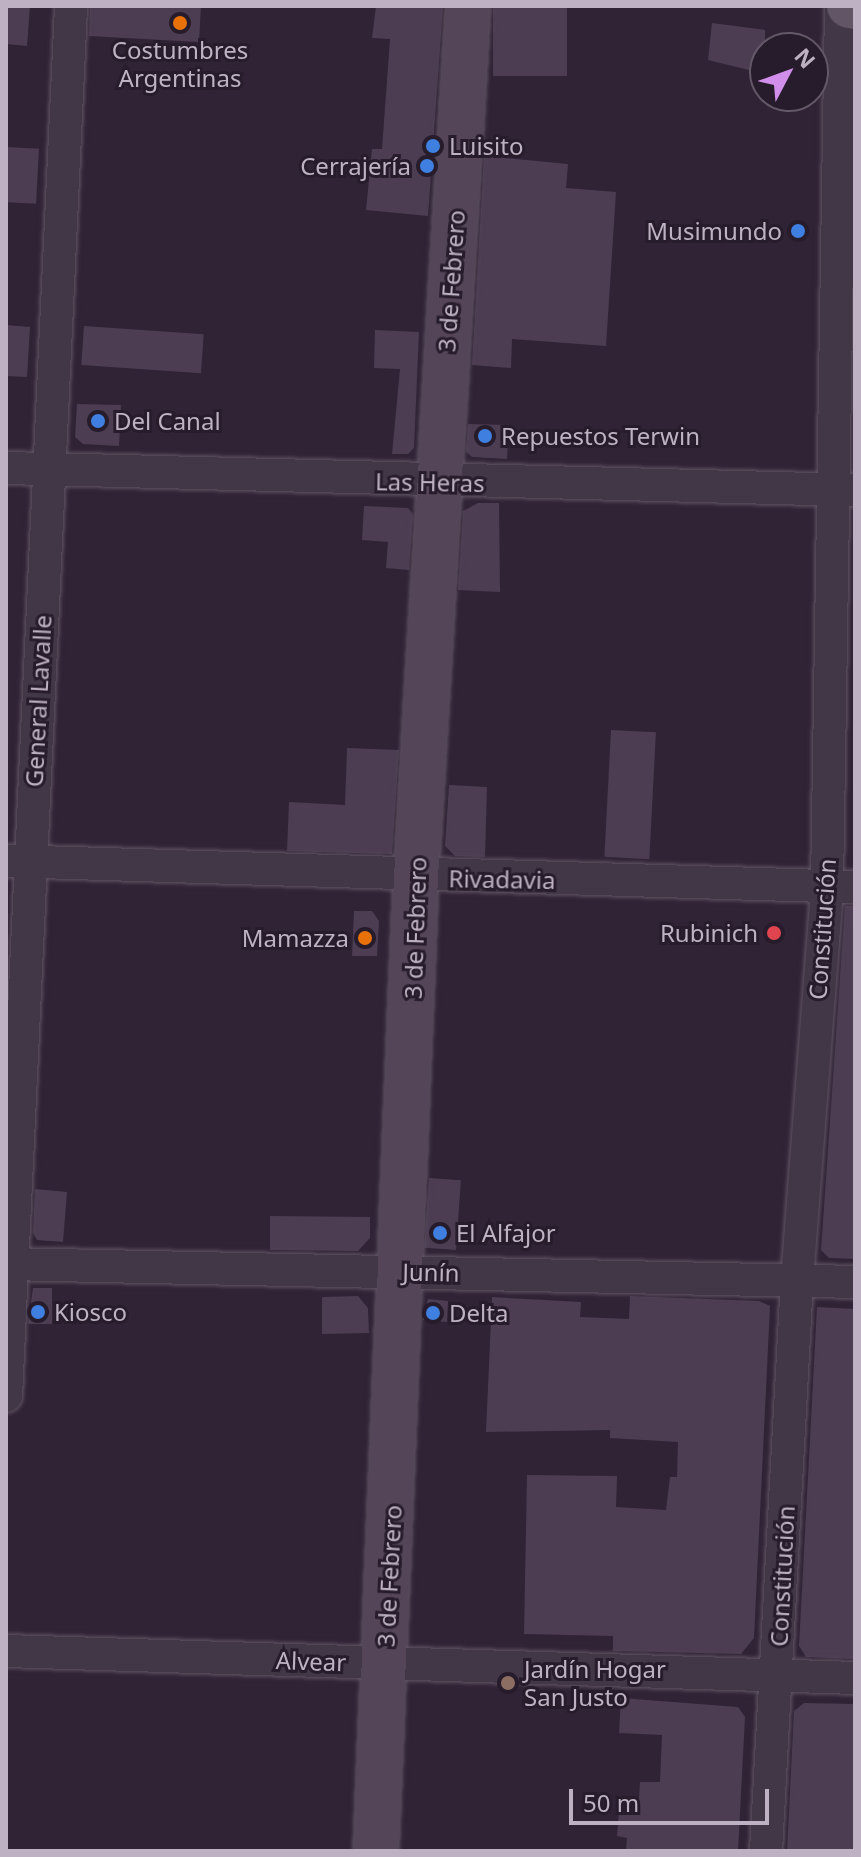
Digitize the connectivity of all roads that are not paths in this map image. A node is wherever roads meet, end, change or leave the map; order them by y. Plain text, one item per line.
1 (71, 6) edge
2 (468, 6) edge
3 (841, 6) edge
4 (849, 6) edge
5 (855, 7) edge
6 (6, 468) edge
7 (48, 470) junction
8 (439, 483) junction
9 (844, 489) edge
10 (18, 862) edge
11 (416, 877) junction
12 (841, 887) edge
13 (9, 1264) edge
14 (402, 1272) junction
15 (797, 1280) junction
16 (855, 1282) edge
17 (6, 1396) edge
18 (6, 1651) edge
19 (385, 1663) junction
20 (777, 1675) junction
21 (855, 1678) edge
22 (376, 1851) edge
23 (766, 1851) edge

1 - 7 street, General Lavalle
2 - 8 street, 3 de Febrero
3 - 9 street, Constitución
4 - 5 main road
6 - 7 street, Las Heras
7 - 8 street, Las Heras
7 - 10 street, General Lavalle
8 - 9 street, Las Heras
8 - 11 street, 3 de Febrero
9 - 12 street, Constitución
10 - 11 street, Rivadavia
10 - 13 street, General Lavalle
11 - 12 street, Rivadavia
11 - 14 street, 3 de Febrero
12 - 15 street, Constitución
13 - 14 street, Junín
13 - 17 street, General Lavalle
14 - 15 street, Junín
14 - 19 street, 3 de Febrero
15 - 16 street, Junín
15 - 20 street, Constitución
18 - 19 street, Alvear
19 - 20 street, Alvear
19 - 22 street, 3 de Febrero
20 - 21 street, Alvear
20 - 23 street, Constitución

